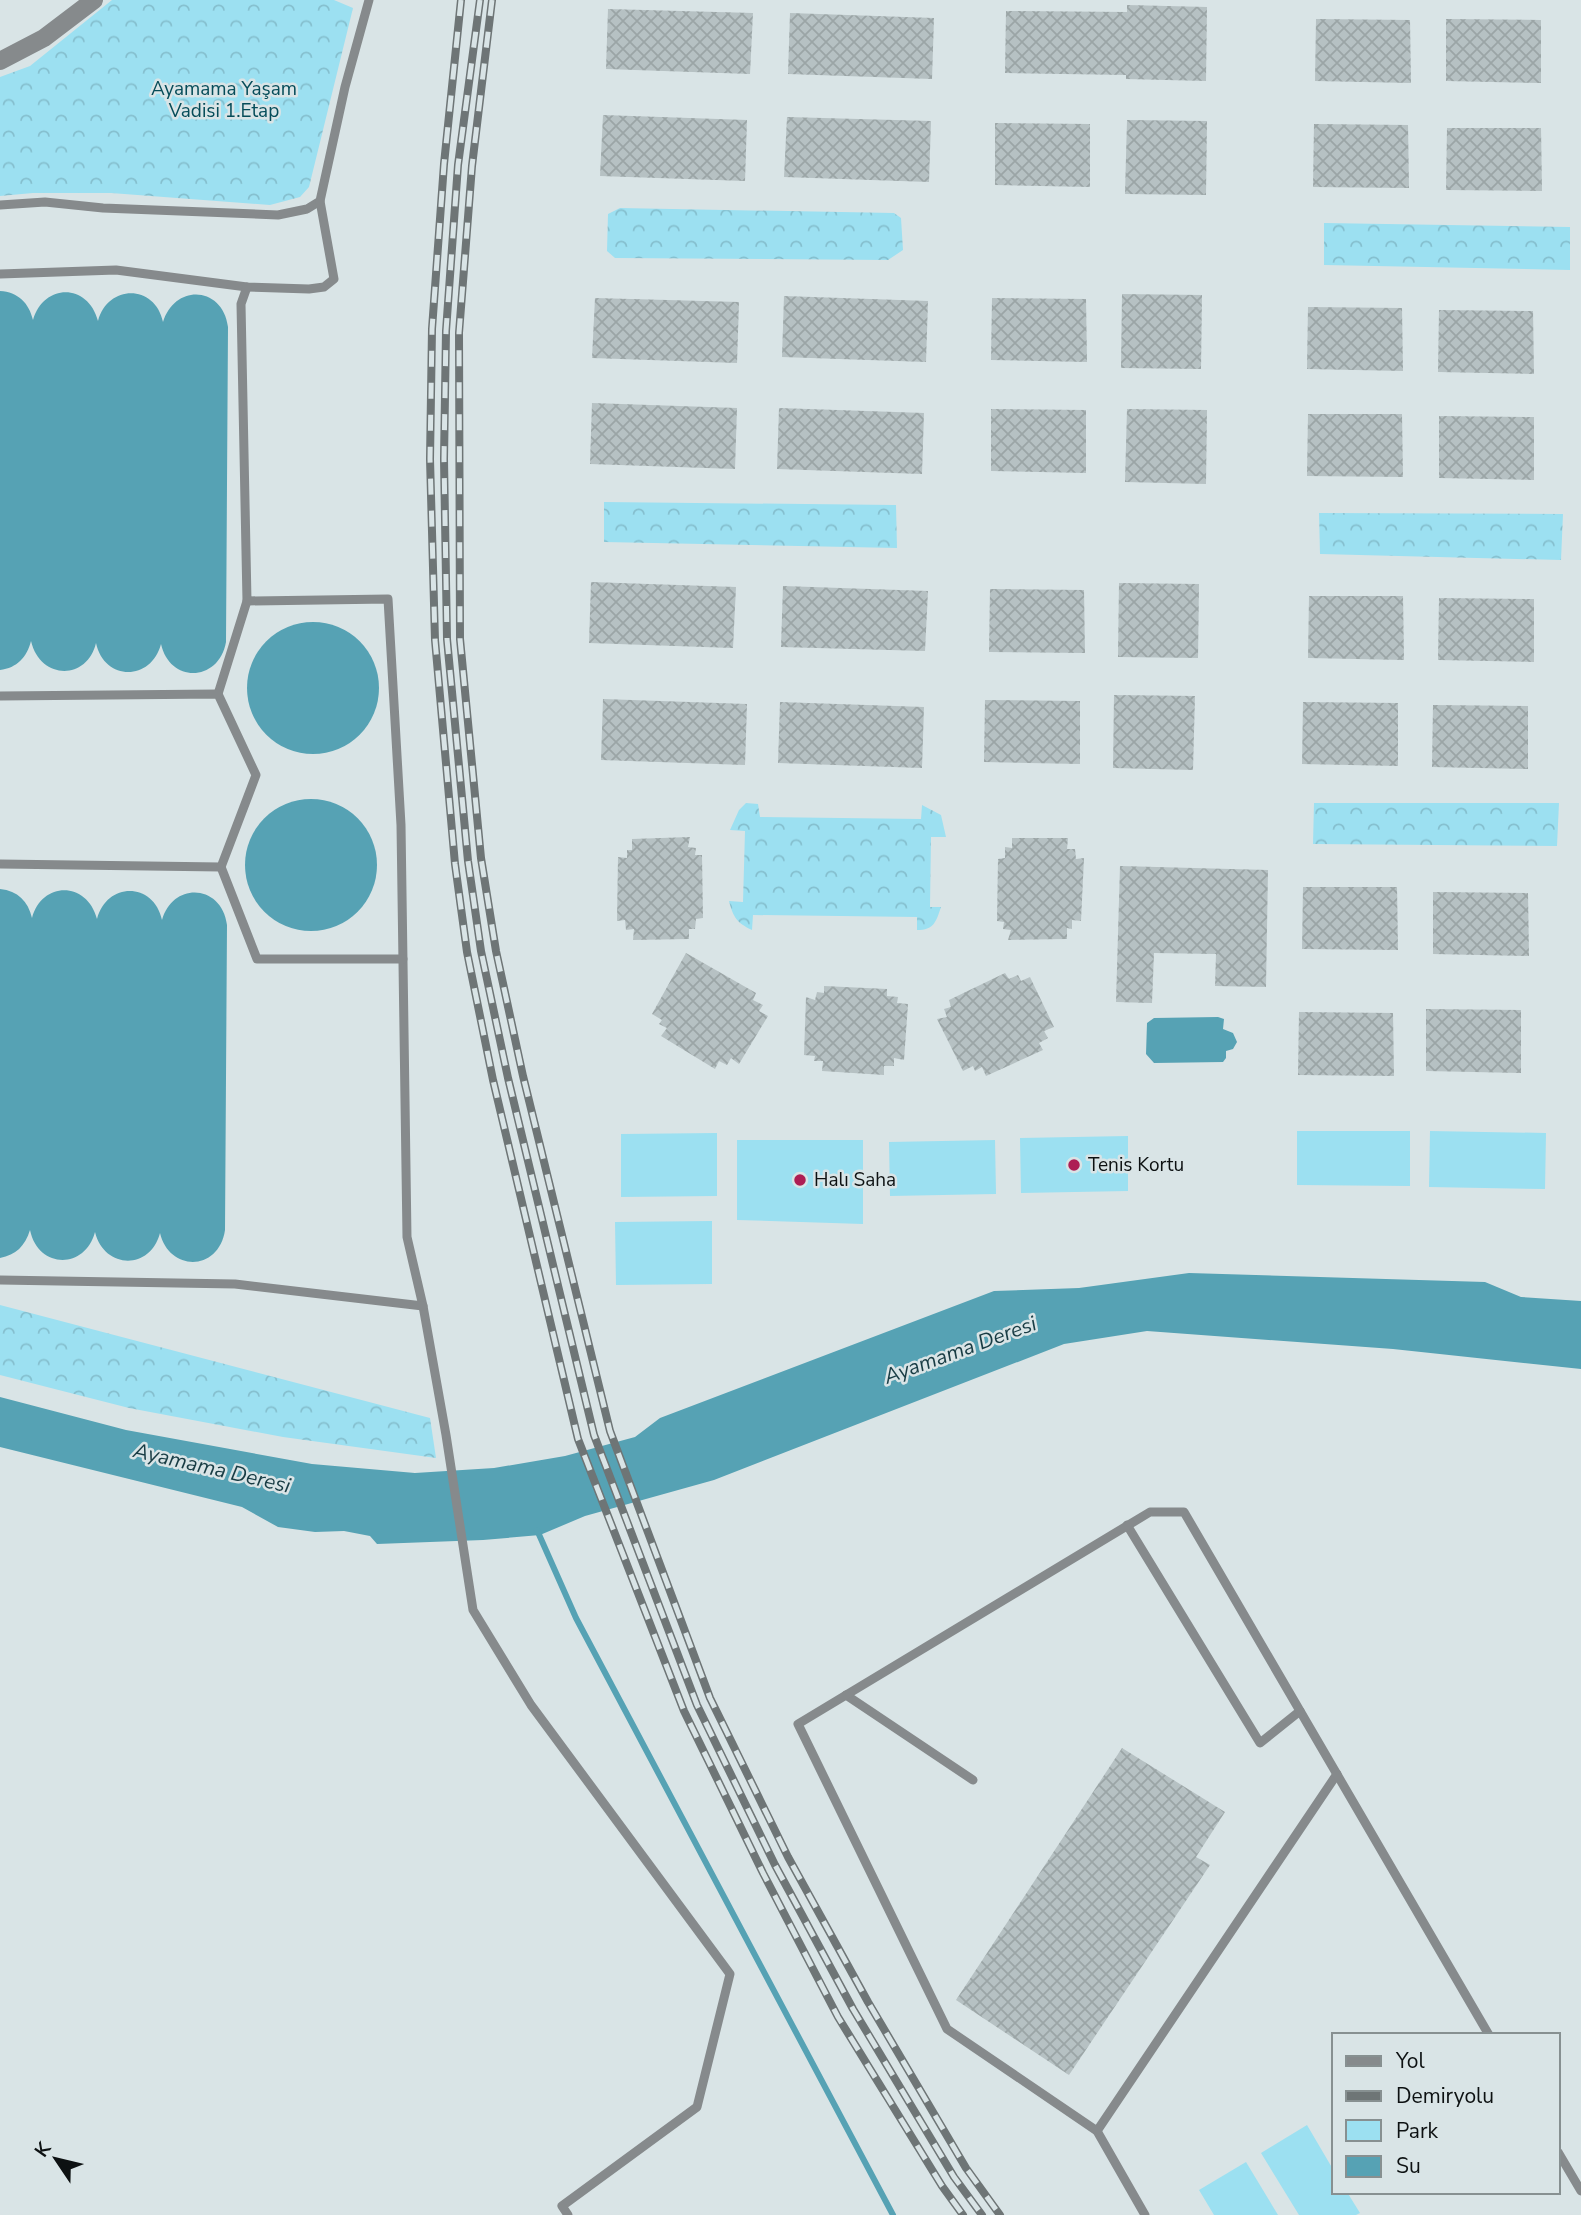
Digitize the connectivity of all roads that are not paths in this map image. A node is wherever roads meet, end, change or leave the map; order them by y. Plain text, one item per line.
1 (94, 0) edge
2 (369, 0) edge
3 (0, 61) edge
4 (320, 201) junction
5 (0, 205) edge
6 (0, 274) edge
7 (247, 287) junction
8 (247, 601) junction
9 (218, 694) junction
10 (0, 696) edge
11 (0, 864) edge
12 (222, 867) junction
13 (403, 958) junction
14 (0, 1280) edge
15 (423, 1306) junction
16 (1127, 1525) junction
17 (846, 1695) junction
18 (1300, 1712) junction
19 (1337, 1774) junction
20 (973, 1780) dead end
21 (1488, 2033) edge
22 (1097, 2131) junction
23 (1560, 2155) edge
24 (1581, 2191) edge
25 (569, 2215) edge
26 (1145, 2215) edge

1 - 3 street
2 - 4 lane
4 - 5 lane
4 - 7 lane
6 - 7 lane
7 - 8 lane
8 - 9 lane
8 - 13 lane
9 - 10 lane
9 - 12 lane
11 - 12 lane
12 - 13 lane
13 - 15 lane
14 - 15 lane
15 - 25 lane
16 - 17 lane
16 - 18 lane
16 - 18 lane
17 - 20 lane
17 - 22 lane
18 - 19 lane
19 - 21 lane
19 - 22 lane
22 - 26 lane
23 - 24 lane

